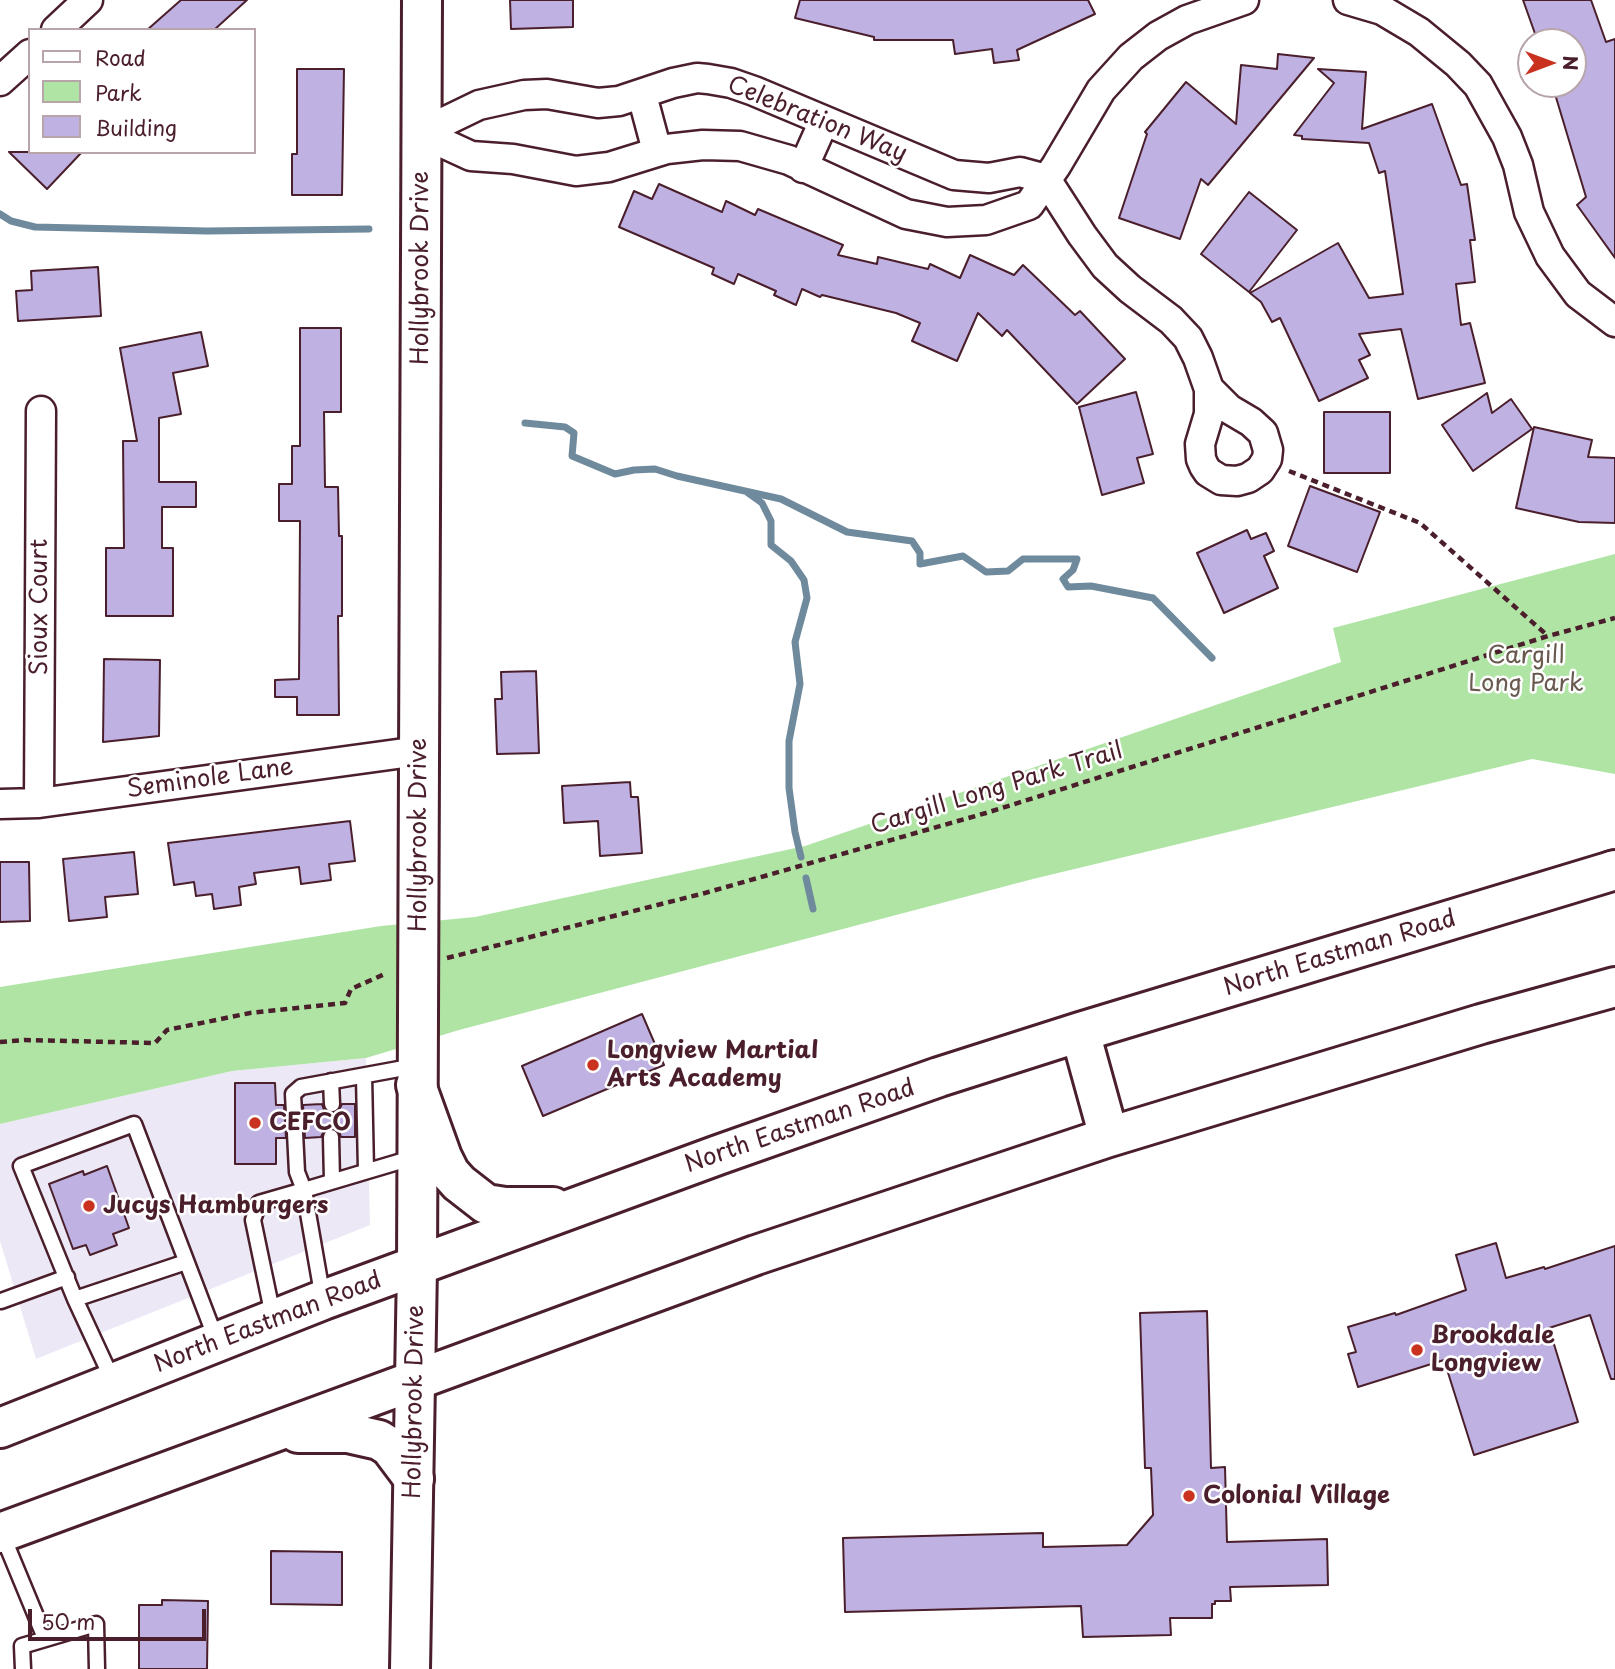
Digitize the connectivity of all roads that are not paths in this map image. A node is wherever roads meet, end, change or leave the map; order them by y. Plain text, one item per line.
1 (422, 0) edge
2 (1244, 0) edge
3 (1360, 2) edge
4 (28, 56) edge
5 (0, 81) edge
6 (642, 95) junction
7 (824, 121) junction
8 (421, 132) junction
9 (657, 151) junction
10 (803, 167) junction
11 (1046, 179) junction
12 (1615, 322) edge
13 (1209, 389) junction
14 (41, 411) dead end
15 (419, 751) junction
16 (39, 803) junction
17 (0, 804) edge
18 (1614, 870) edge
19 (1615, 987) edge
20 (1080, 1032) junction
21 (416, 1075) junction
22 (364, 1076) junction
23 (331, 1081) junction
24 (332, 1104) dead end
25 (331, 1137) dead end
26 (1109, 1137) junction
27 (416, 1157) junction
28 (366, 1171) junction
29 (332, 1180) junction
30 (304, 1190) junction
31 (576, 1208) junction
32 (186, 1262) junction
33 (417, 1267) junction
34 (67, 1277) junction
35 (75, 1299) junction
36 (323, 1300) junction
37 (1, 1301) edge
38 (273, 1319) junction
39 (216, 1341) junction
40 (416, 1381) junction
41 (113, 1382) junction
42 (0, 1428) edge
43 (275, 1433) junction
44 (414, 1479) junction
45 (1, 1533) edge
46 (45, 1638) junction
47 (23, 1669) edge
48 (97, 1669) edge
49 (410, 1669) edge

1 - 8 main road, Hollybrook Drive
2 - 11 street, Celebration Way
3 - 12 street
4 - 5 street
6 - 7 street, Celebration Way
6 - 8 street, Celebration Way
6 - 9 street
7 - 10 street
7 - 11 street, Celebration Way
8 - 9 street, Celebration Way
8 - 15 main road, Hollybrook Drive
9 - 10 street, Celebration Way
10 - 11 street, Celebration Way
11 - 13 street
13 - 13 street
14 - 16 street, Sioux Court
15 - 16 street, Seminole Lane
15 - 21 main road, Hollybrook Drive
16 - 17 street, Seminole Lane
18 - 20 main road, North Eastman Road
19 - 26 main road
20 - 26 main road
20 - 31 main road, North Eastman Road
21 - 22 lane
21 - 27 main road, Hollybrook Drive
21 - 31 main road
22 - 23 lane
22 - 28 lane
23 - 24 lane
23 - 30 lane
25 - 29 lane
26 - 40 main road
27 - 28 lane
27 - 33 main road, Hollybrook Drive
28 - 29 lane
29 - 30 lane
30 - 36 lane
30 - 38 lane
31 - 33 main road, North Eastman Road
32 - 34 lane
32 - 35 lane
32 - 39 lane
33 - 36 main road, North Eastman Road
33 - 40 main road, Hollybrook Drive
34 - 35 lane
34 - 37 lane
35 - 41 lane
36 - 38 main road, North Eastman Road
38 - 39 main road, North Eastman Road
39 - 41 main road, North Eastman Road
40 - 43 main road
40 - 44 main road, Hollybrook Drive
41 - 42 main road, North Eastman Road
43 - 44 main road
43 - 45 main road
44 - 49 main road, Hollybrook Drive
45 - 46 lane
46 - 47 lane
46 - 48 lane

